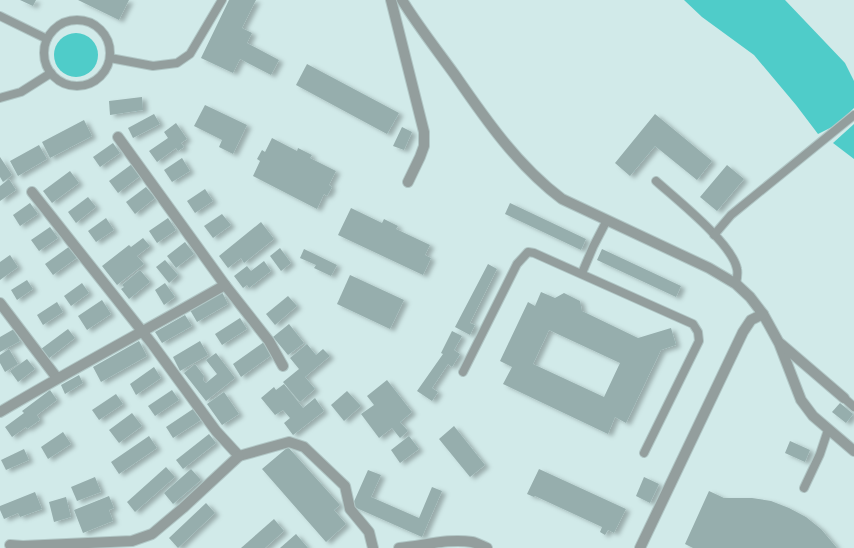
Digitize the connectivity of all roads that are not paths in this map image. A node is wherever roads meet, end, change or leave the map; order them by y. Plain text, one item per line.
1 (222, 0) edge
2 (391, 0) edge
3 (402, 0) edge
4 (0, 16) edge
5 (47, 39) junction
6 (110, 58) junction
7 (51, 73) junction
8 (0, 98) edge
9 (854, 116) edge
10 (118, 137) dead end
11 (656, 181) dead end
12 (408, 182) dead end
13 (32, 192) dead end
14 (607, 220) junction
15 (714, 235) junction
16 (582, 273) junction
17 (225, 284) junction
18 (736, 284) junction
19 (0, 303) edge
20 (763, 314) junction
21 (143, 332) junction
22 (779, 343) junction
23 (283, 366) dead end
24 (463, 372) dead end
25 (57, 378) junction
26 (844, 398) joint
27 (854, 406) edge
28 (0, 412) edge
29 (828, 430) junction
30 (854, 451) edge
31 (644, 453) dead end
32 (239, 456) junction
33 (804, 488) dead end
34 (139, 543) edge
35 (10, 545) dead end
36 (373, 548) edge
37 (399, 548) edge
38 (487, 548) edge
39 (640, 548) edge

1 - 6 lane
2 - 12 street
3 - 14 street
4 - 5 lane
5 - 6 lane
5 - 7 lane
6 - 7 lane
7 - 8 lane
9 - 15 lane
10 - 17 street
11 - 15 lane
13 - 21 street
14 - 16 lane
14 - 18 street
15 - 18 lane
16 - 24 lane
16 - 31 lane
17 - 21 street
17 - 23 street
18 - 20 street
19 - 25 street
20 - 22 street
20 - 39 street
21 - 25 street
21 - 32 street
22 - 26 street
22 - 29 street
25 - 28 street
26 - 27 lane
29 - 30 street
29 - 33 lane
32 - 34 street
32 - 36 street
34 - 35 street
37 - 38 street

